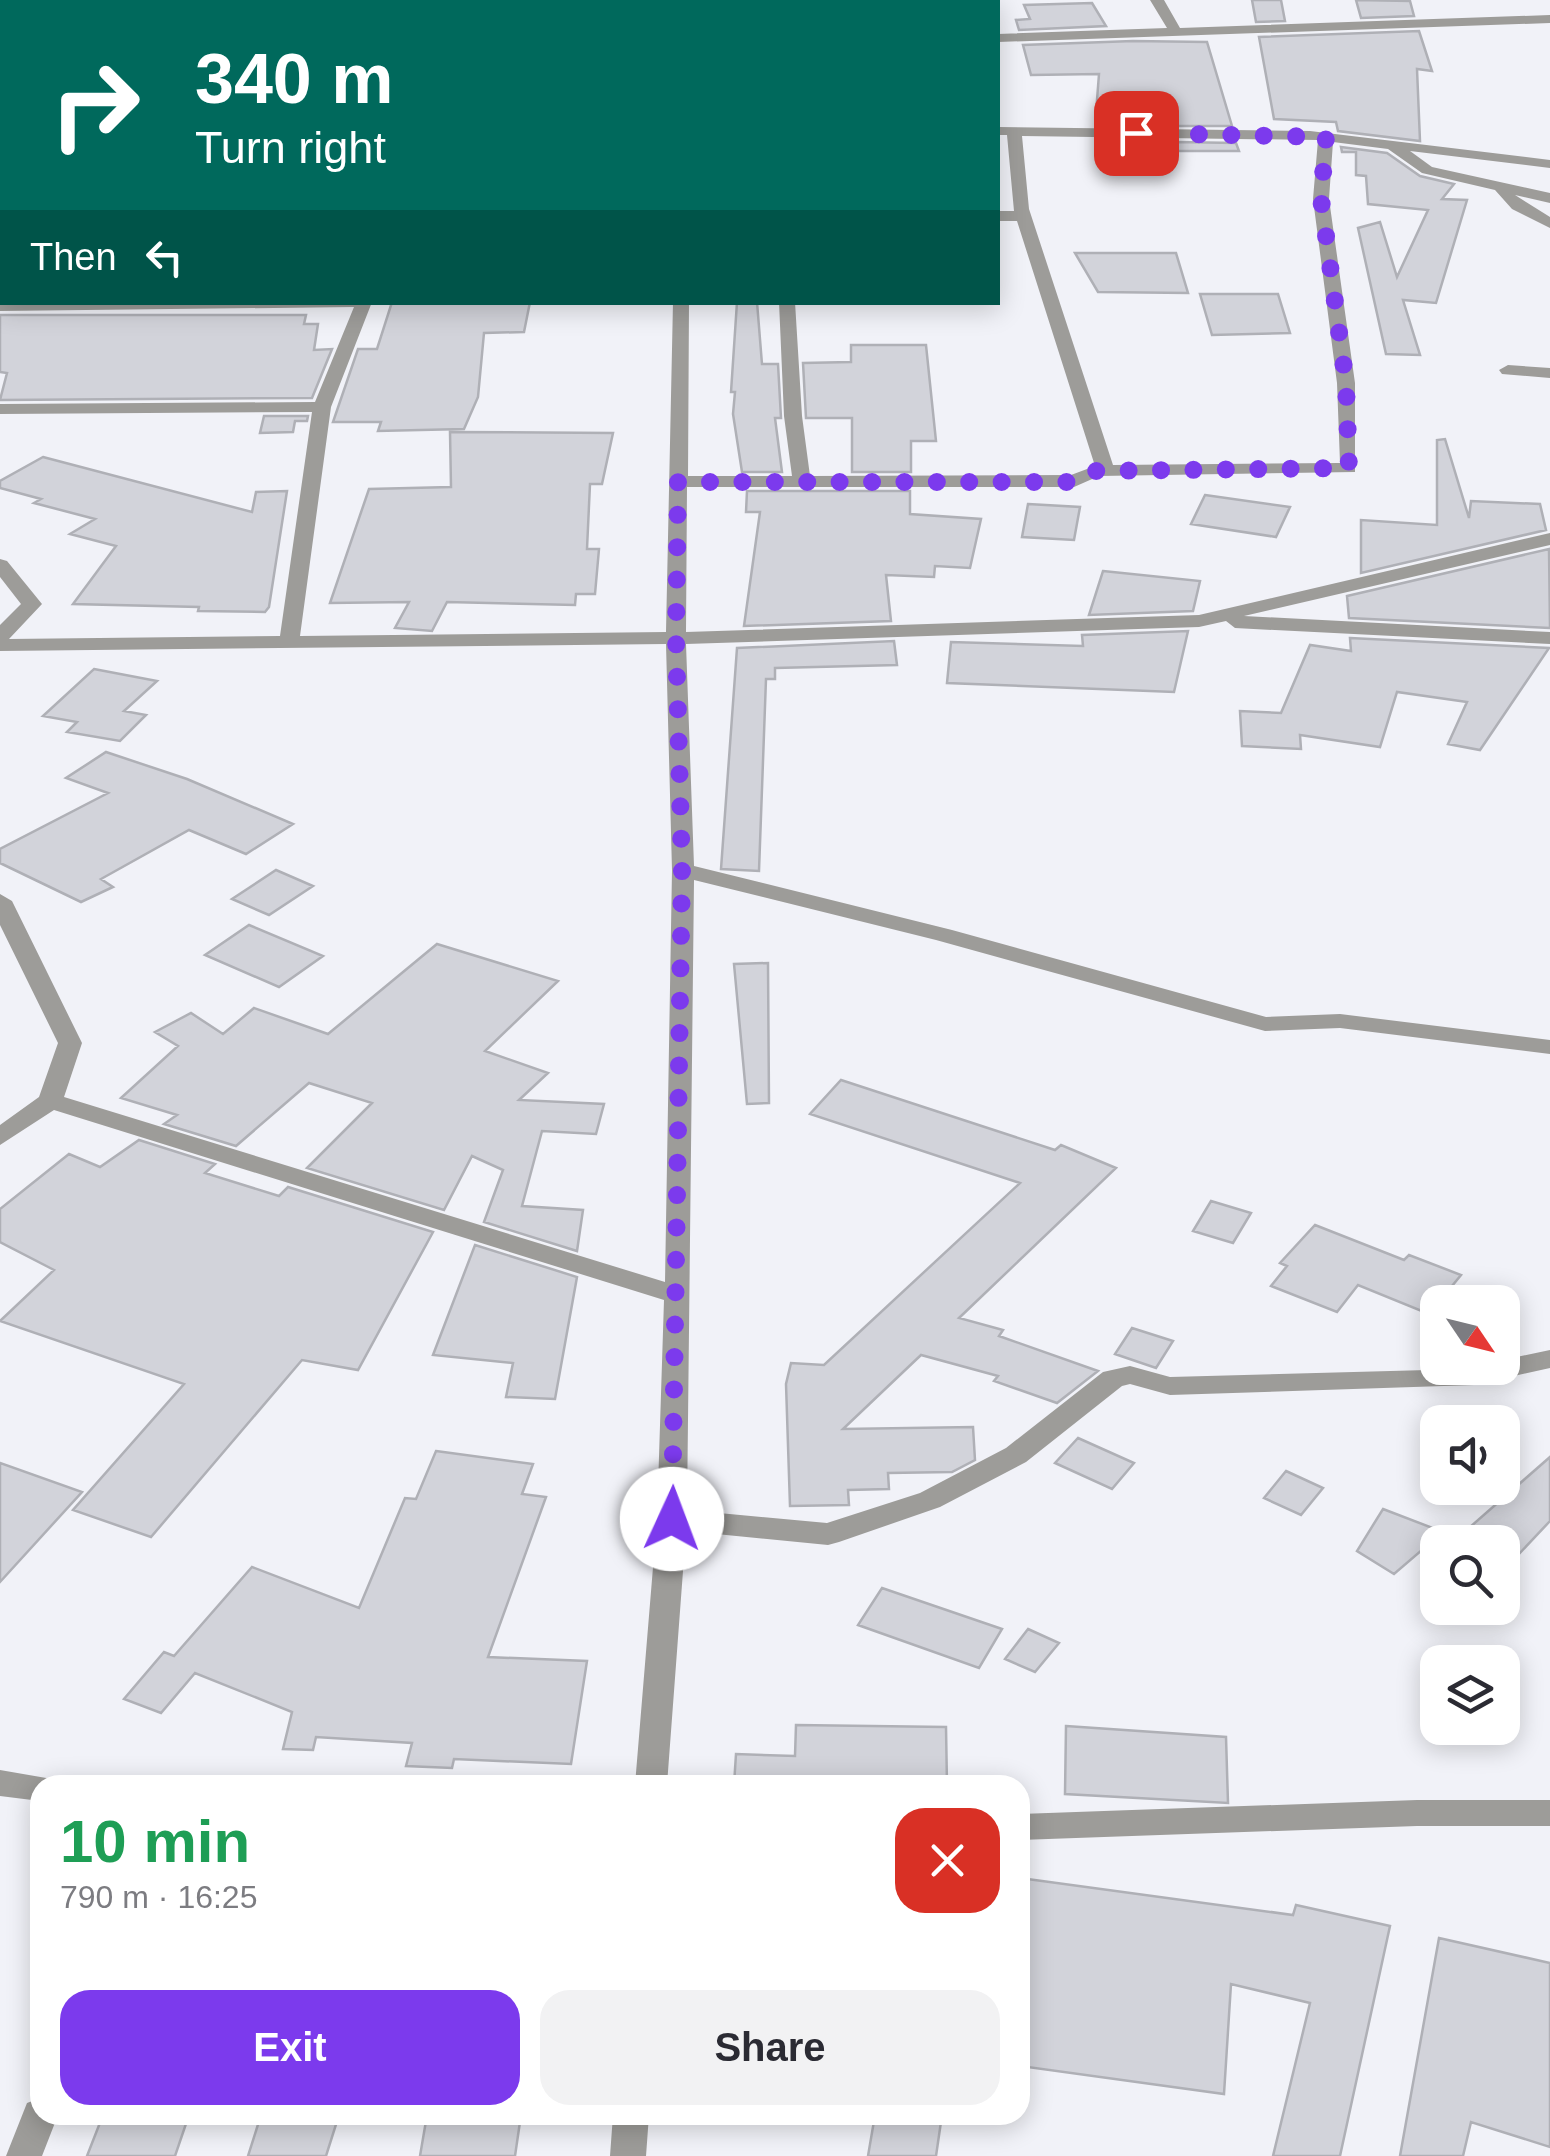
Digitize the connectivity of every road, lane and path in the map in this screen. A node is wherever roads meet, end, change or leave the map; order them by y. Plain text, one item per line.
1 (1157, 0) edge
2 (1445, 6) dead end
3 (1550, 19) edge
4 (1438, 22) junction
5 (1175, 31) junction
6 (1000, 38) edge
7 (1006, 131) edge
8 (1326, 137) junction
9 (1390, 145) junction
10 (1550, 164) edge
11 (1502, 189) junction
12 (1550, 198) edge
13 (1000, 216) edge
14 (1024, 216) junction
15 (1550, 223) edge
16 (57, 305) edge
17 (362, 305) edge
18 (682, 305) edge
19 (787, 305) edge
20 (0, 306) edge
21 (1508, 370) dead end
22 (1550, 373) edge
23 (322, 407) junction
24 (0, 409) edge
25 (1106, 471) junction
26 (678, 482) junction
27 (802, 483) junction
28 (1547, 540) edge
29 (0, 566) edge
30 (1199, 621) junction
31 (0, 636) edge
32 (676, 638) junction
33 (1550, 638) edge
34 (289, 640) junction
35 (0, 645) edge
36 (682, 870) junction
37 (0, 901) edge
38 (1550, 1047) edge
39 (50, 1101) junction
40 (0, 1137) edge
41 (678, 1295) junction
42 (1550, 1359) edge
43 (672, 1519) junction
44 (652, 1775) edge
45 (0, 1783) edge
46 (30, 1787) edge
47 (1550, 1813) edge
48 (1030, 1826) edge
49 (36, 2125) edge
50 (630, 2125) edge
51 (24, 2156) edge
52 (628, 2156) edge

1 - 5 street
2 - 4 street
3 - 4 street
4 - 5 street
5 - 6 street
7 - 8 street
7 - 14 street
8 - 9 street
8 - 25 street
9 - 10 street
9 - 11 street
11 - 12 street
11 - 15 street
13 - 14 street
14 - 25 street
16 - 20 street
17 - 23 street
18 - 26 street
19 - 27 street
21 - 22 street
23 - 24 street
23 - 34 street
25 - 27 street
26 - 27 street
26 - 32 street
28 - 30 street
29 - 31 street
30 - 32 street
30 - 33 street
32 - 34 street
32 - 36 street
34 - 35 street
36 - 38 street
36 - 41 street
37 - 39 street
39 - 40 street
39 - 41 street
41 - 43 street
42 - 43 street
43 - 44 street
45 - 46 street
47 - 48 street
49 - 51 street
50 - 52 street

